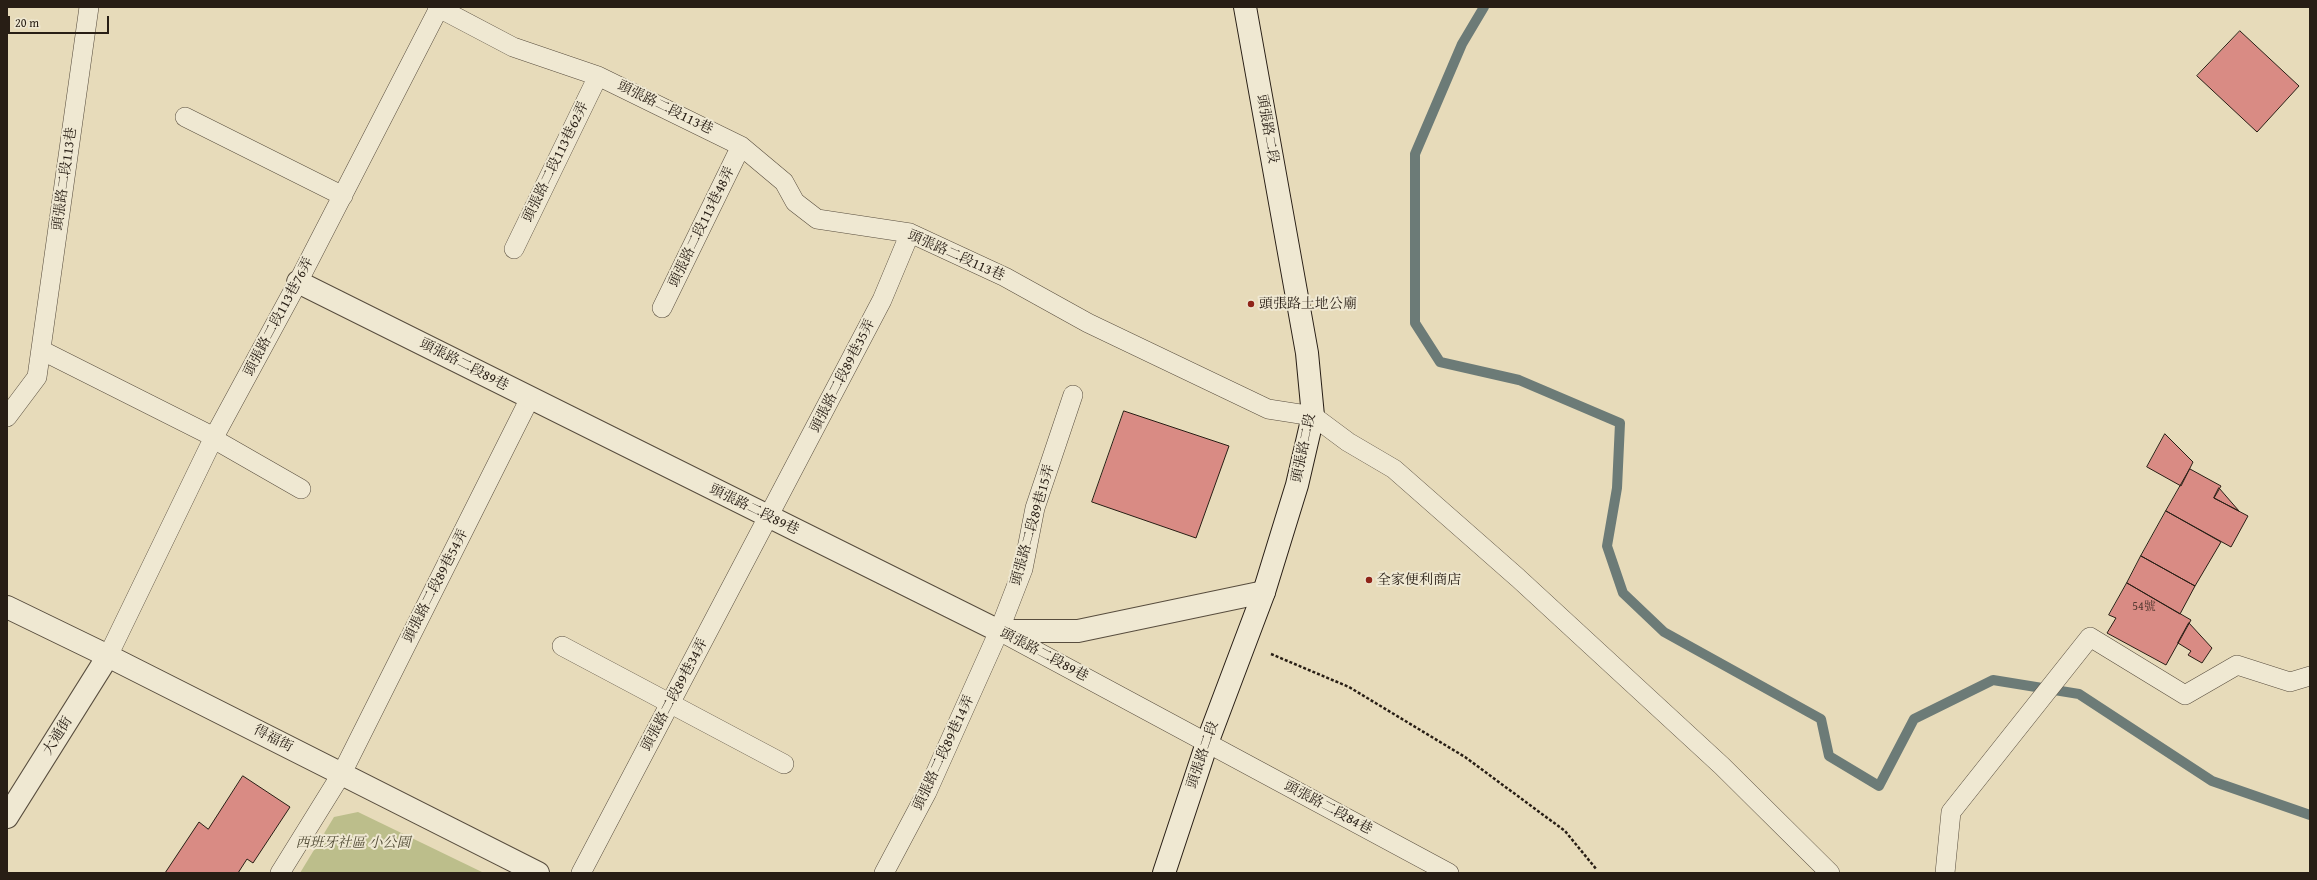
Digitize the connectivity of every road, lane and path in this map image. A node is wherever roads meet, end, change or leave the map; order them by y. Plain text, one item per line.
1 (89, 7) edge
2 (1245, 7) edge
3 (438, 8) edge
4 (598, 76) junction
5 (185, 117) dead end
6 (741, 146) junction
7 (343, 196) junction
8 (910, 233) junction
9 (514, 249) dead end
10 (298, 282) junction
11 (662, 308) dead end
12 (41, 350) junction
13 (1073, 394) dead end
14 (530, 398) junction
15 (1313, 416) junction
16 (7, 417) edge
17 (214, 437) junction
18 (301, 489) dead end
19 (769, 517) junction
20 (1264, 592) junction
21 (7, 607) edge
22 (999, 631) junction
23 (1243, 642) junction
24 (562, 646) dead end
25 (108, 656) junction
26 (2310, 676) edge
27 (670, 704) junction
28 (1207, 744) junction
29 (784, 764) dead end
30 (342, 773) junction
31 (7, 817) edge
32 (1597, 870) dead end
33 (280, 873) edge
34 (538, 873) edge
35 (581, 873) edge
36 (884, 873) edge
37 (1164, 873) edge
38 (1449, 873) edge
39 (1830, 873) edge
40 (1945, 873) edge

1 - 12 lane, 頭張路二段113巷
2 - 15 street, 頭張路二段
3 - 4 lane, 頭張路二段113巷
3 - 7 lane, 頭張路二段113巷76弄
4 - 6 lane, 頭張路二段113巷
4 - 9 lane, 頭張路二段113巷62弄
5 - 7 lane
6 - 8 lane, 頭張路二段113巷
6 - 11 lane, 頭張路二段113巷48弄
7 - 10 lane, 頭張路二段113巷76弄
8 - 15 lane, 頭張路二段113巷
8 - 19 lane, 頭張路二段89巷35弄
10 - 14 street, 頭張路二段89巷
10 - 17 lane, 頭張路二段113巷76弄
12 - 16 lane, 頭張路二段113巷
12 - 17 lane
13 - 22 lane, 頭張路二段89巷15弄
14 - 19 street, 頭張路二段89巷
14 - 30 lane, 頭張路二段89巷54弄
15 - 20 street, 頭張路二段
15 - 39 lane
17 - 18 lane
17 - 25 lane, 頭張路二段113巷76弄
19 - 22 street, 頭張路二段89巷
19 - 27 lane, 頭張路二段89巷34弄
20 - 22 street
20 - 23 street, 頭張路二段
21 - 25 street, 得福街
22 - 28 lane, 頭張路二段89巷
22 - 36 lane, 頭張路二段89巷14弄
23 - 28 street, 頭張路二段
23 - 32 path
24 - 27 lane
25 - 30 street, 得福街
25 - 31 street, 大通街
26 - 40 lane
27 - 29 lane
27 - 35 lane, 頭張路二段89巷34弄
28 - 37 street, 頭張路二段
28 - 38 lane, 頭張路二段84巷
30 - 33 lane, 頭張路二段89巷54弄
30 - 34 street, 得福街

